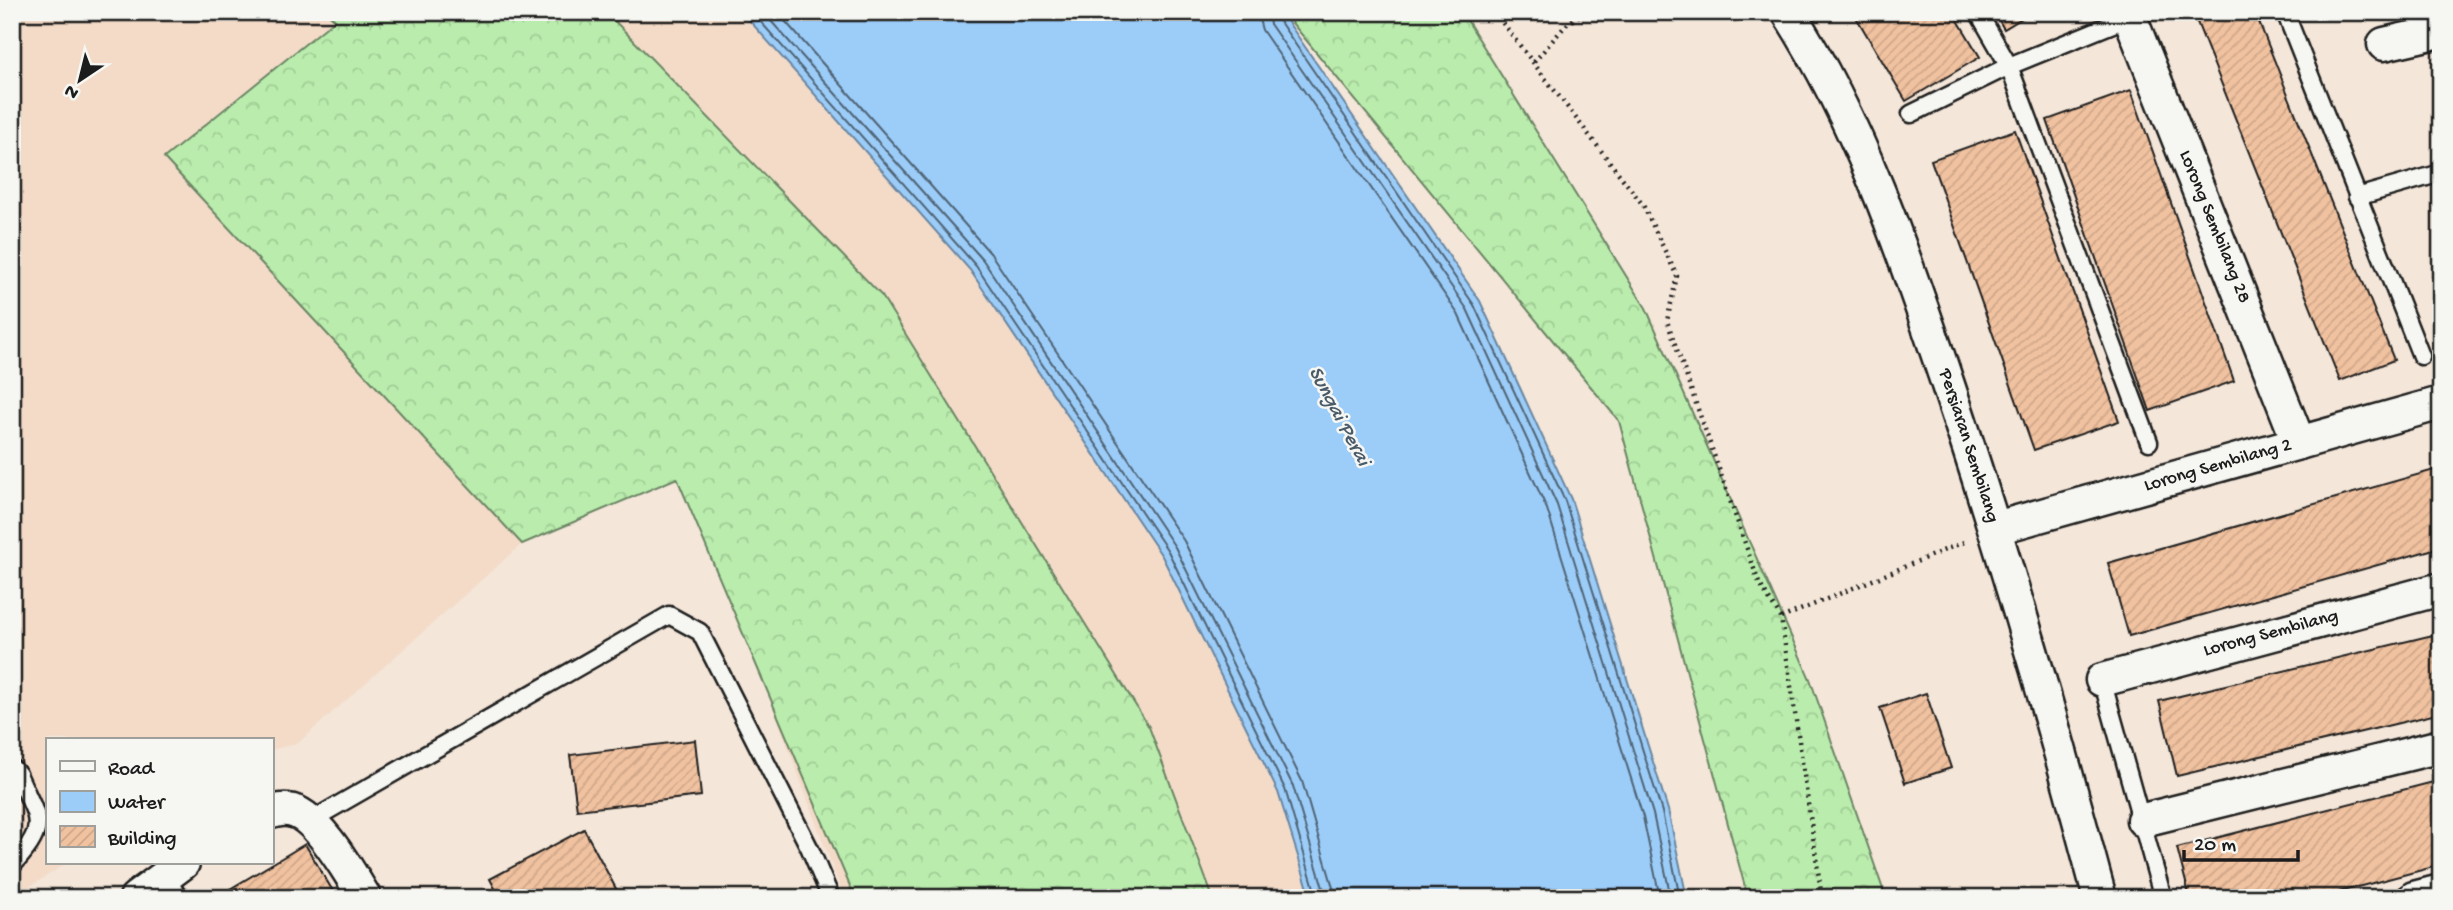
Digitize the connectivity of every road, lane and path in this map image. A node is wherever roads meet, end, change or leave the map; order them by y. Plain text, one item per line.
1 (1494, 12) edge
2 (1584, 12) edge
3 (1788, 12) edge
4 (1978, 12) edge
5 (2285, 12) edge
6 (2129, 15) edge
7 (2441, 31) edge
8 (2384, 44) dead end
9 (1534, 62) junction
10 (2009, 66) junction
11 (1911, 114) dead end
12 (2441, 173) edge
13 (2357, 197) junction
14 (2421, 356) dead end
15 (2441, 403) edge
16 (2149, 442) dead end
17 (2299, 443) junction
18 (1996, 528) junction
19 (2441, 589) edge
20 (1781, 618) junction
21 (2102, 680) joint
22 (2441, 746) edge
23 (12, 768) edge
24 (273, 811) edge
25 (2143, 820) junction
26 (310, 821) junction
27 (12, 866) edge
28 (176, 879) edge
29 (2441, 891) edge
30 (136, 898) edge
31 (365, 898) edge
32 (831, 898) edge
33 (1822, 898) edge
34 (2100, 898) edge
35 (2163, 898) edge
36 (2414, 898) edge

1 - 9 path
2 - 9 path
3 - 18 street, Persiaran Sembilang
4 - 10 lane
5 - 13 lane
6 - 10 lane
6 - 17 street, Lorong Sembilang 28
7 - 8 street
9 - 20 path
10 - 11 lane
10 - 16 lane
12 - 13 lane
13 - 14 lane
15 - 17 street, Lorong Sembilang 2
17 - 18 street, Lorong Sembilang 2
18 - 20 path
18 - 34 street, Persiaran Sembilang
19 - 21 street, Lorong Sembilang
20 - 33 path
21 - 25 lane
22 - 25 street
23 - 27 lane
24 - 26 street
25 - 35 lane
26 - 31 street
26 - 32 lane
28 - 30 street
29 - 36 street

